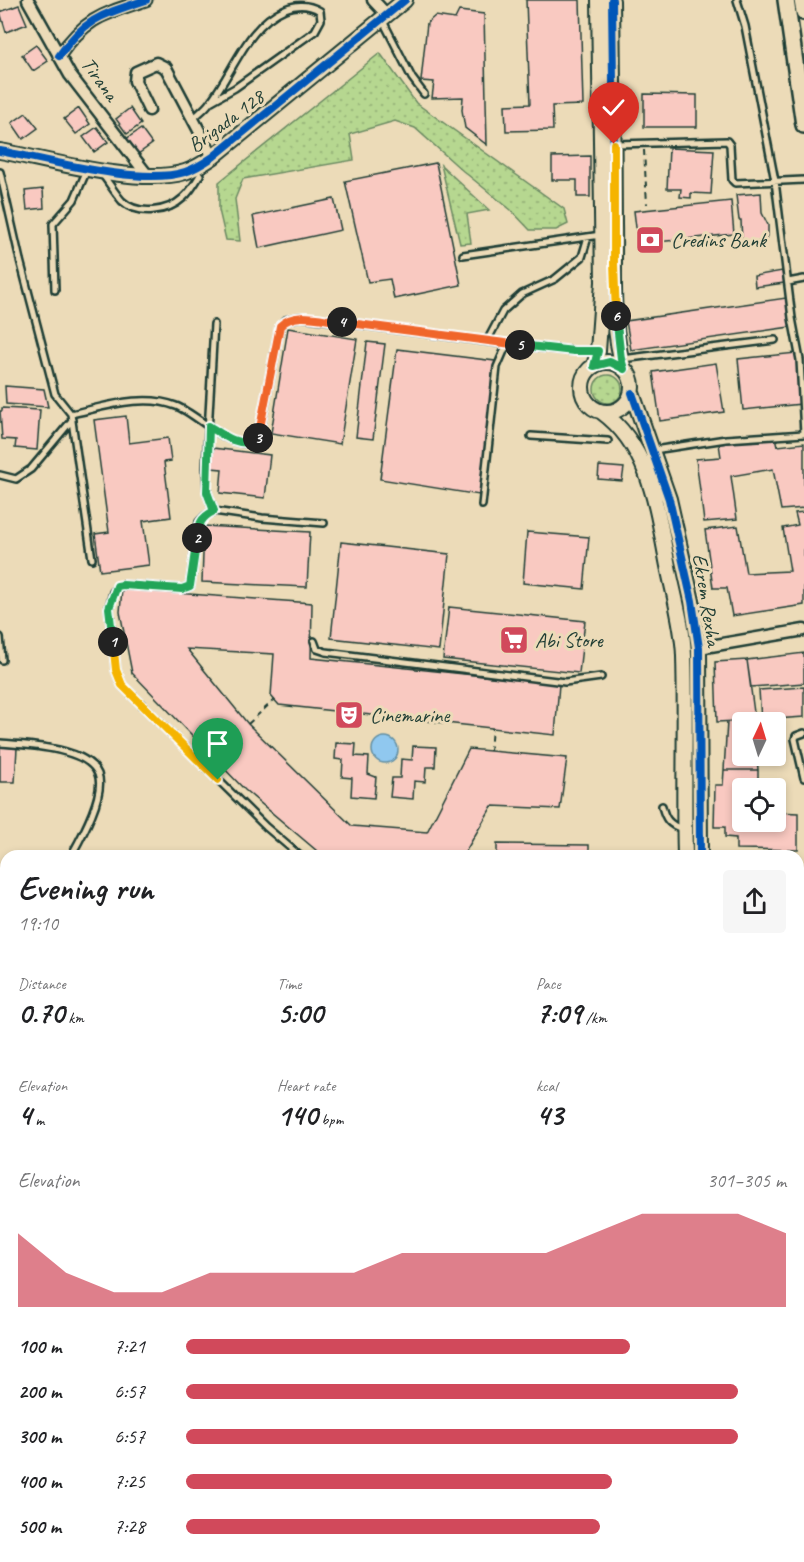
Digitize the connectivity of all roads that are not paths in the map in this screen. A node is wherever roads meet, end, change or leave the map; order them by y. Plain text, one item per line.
1 (28, 0) edge
2 (146, 0) edge
3 (373, 0) edge
4 (405, 0) edge
5 (599, 0) edge
6 (612, 0) edge
7 (737, 0) edge
8 (786, 0) edge
9 (802, 0) edge
10 (804, 12) edge
11 (385, 17) junction
12 (59, 56) junction
13 (424, 94) dead end
14 (210, 102) junction
15 (149, 110) dead end
16 (194, 118) junction
17 (804, 125) edge
18 (614, 144) junction
19 (0, 151) edge
20 (213, 157) junction
21 (94, 169) junction
22 (0, 171) edge
23 (200, 175) dead end
24 (148, 176) junction
25 (804, 180) edge
26 (775, 182) junction
27 (602, 235) junction
28 (588, 237) junction
29 (463, 255) dead end
30 (804, 279) edge
31 (788, 282) junction
32 (56, 290) dead end
33 (214, 324) dead end
34 (775, 339) dead end
35 (487, 341) junction
36 (507, 344) junction
37 (598, 351) junction
38 (623, 364) junction
39 (594, 366) junction
40 (632, 393) junction
41 (602, 412) junction
42 (71, 417) junction
43 (209, 426) junction
44 (804, 434) edge
45 (531, 436) dead end
46 (609, 441) dead end
47 (652, 450) junction
48 (0, 475) edge
49 (482, 505) dead end
50 (214, 511) junction
51 (324, 523) dead end
52 (92, 559) dead end
53 (804, 630) edge
54 (0, 637) edge
55 (314, 641) dead end
56 (699, 648) junction
57 (2, 660) dead end
58 (601, 677) dead end
59 (804, 734) edge
60 (0, 743) edge
61 (804, 778) edge
62 (662, 806) dead end
63 (684, 829) junction
64 (74, 850) edge
65 (293, 850) edge
66 (685, 850) edge
67 (700, 850) edge

1 - 12 street, Tirana
2 - 12 street
3 - 11 street
4 - 11 street, Brigada 128
5 - 27 street, Ekrem Rexha
6 - 18 street, Ekrem Rexha
7 - 26 lane
8 - 17 main road
9 - 10 main road
11 - 13 lane
11 - 20 street, Brigada 128
12 - 24 street, Tirana
14 - 14 lane
14 - 16 lane
15 - 16 street
16 - 20 street
18 - 26 lane
18 - 38 street, Ekrem Rexha
19 - 21 street, Brigada 128
20 - 24 street, Brigada 128
21 - 23 lane
21 - 24 street, Brigada 128
21 - 32 lane
22 - 42 lane
25 - 26 lane
26 - 31 lane
27 - 28 lane
27 - 37 street, Ekrem Rexha
28 - 29 lane
28 - 35 lane
30 - 31 lane
31 - 44 lane
33 - 43 lane
34 - 38 lane
35 - 36 lane
35 - 43 lane
36 - 37 lane
36 - 49 lane
37 - 39 street, Ekrem Rexha
38 - 39 street
38 - 40 street, Ekrem Rexha
39 - 41 street, Ekrem Rexha
40 - 41 street
40 - 47 street, Ekrem Rexha
41 - 63 street, Ekrem Rexha
42 - 43 lane
42 - 48 lane
42 - 52 lane
43 - 50 lane
44 - 47 lane
45 - 46 lane
47 - 56 street, Ekrem Rexha
50 - 51 lane
50 - 65 lane
53 - 56 street
54 - 57 lane
55 - 58 lane
56 - 67 street, Ekrem Rexha
59 - 61 lane
60 - 64 lane
62 - 63 lane
63 - 66 street, Ekrem Rexha

